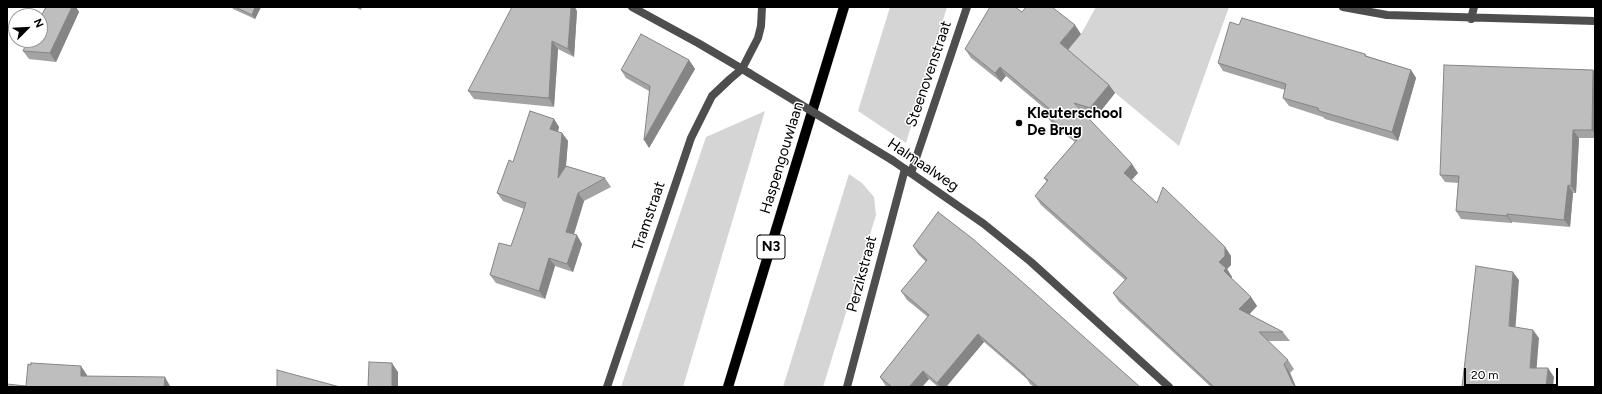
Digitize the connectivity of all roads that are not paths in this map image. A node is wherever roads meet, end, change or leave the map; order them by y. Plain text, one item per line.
1 (632, 7) edge
2 (762, 7) edge
3 (844, 7) edge
4 (967, 7) edge
5 (1343, 7) edge
6 (1474, 7) edge
7 (1471, 18) junction
8 (1595, 21) edge
9 (746, 71) junction
10 (908, 171) junction
11 (607, 387) edge
12 (728, 387) edge
13 (847, 387) edge
14 (1169, 387) edge

1 - 9 street, Halmaalweg
2 - 9 street
3 - 12 main road, Haspengouwlaan / N3
4 - 10 street, Steenovenstraat
5 - 7 street
6 - 7 street
7 - 8 street
9 - 10 street, Halmaalweg, bridge
9 - 11 street, Tramstraat
10 - 13 street, Perzikstraat
10 - 14 street, Halmaalweg

